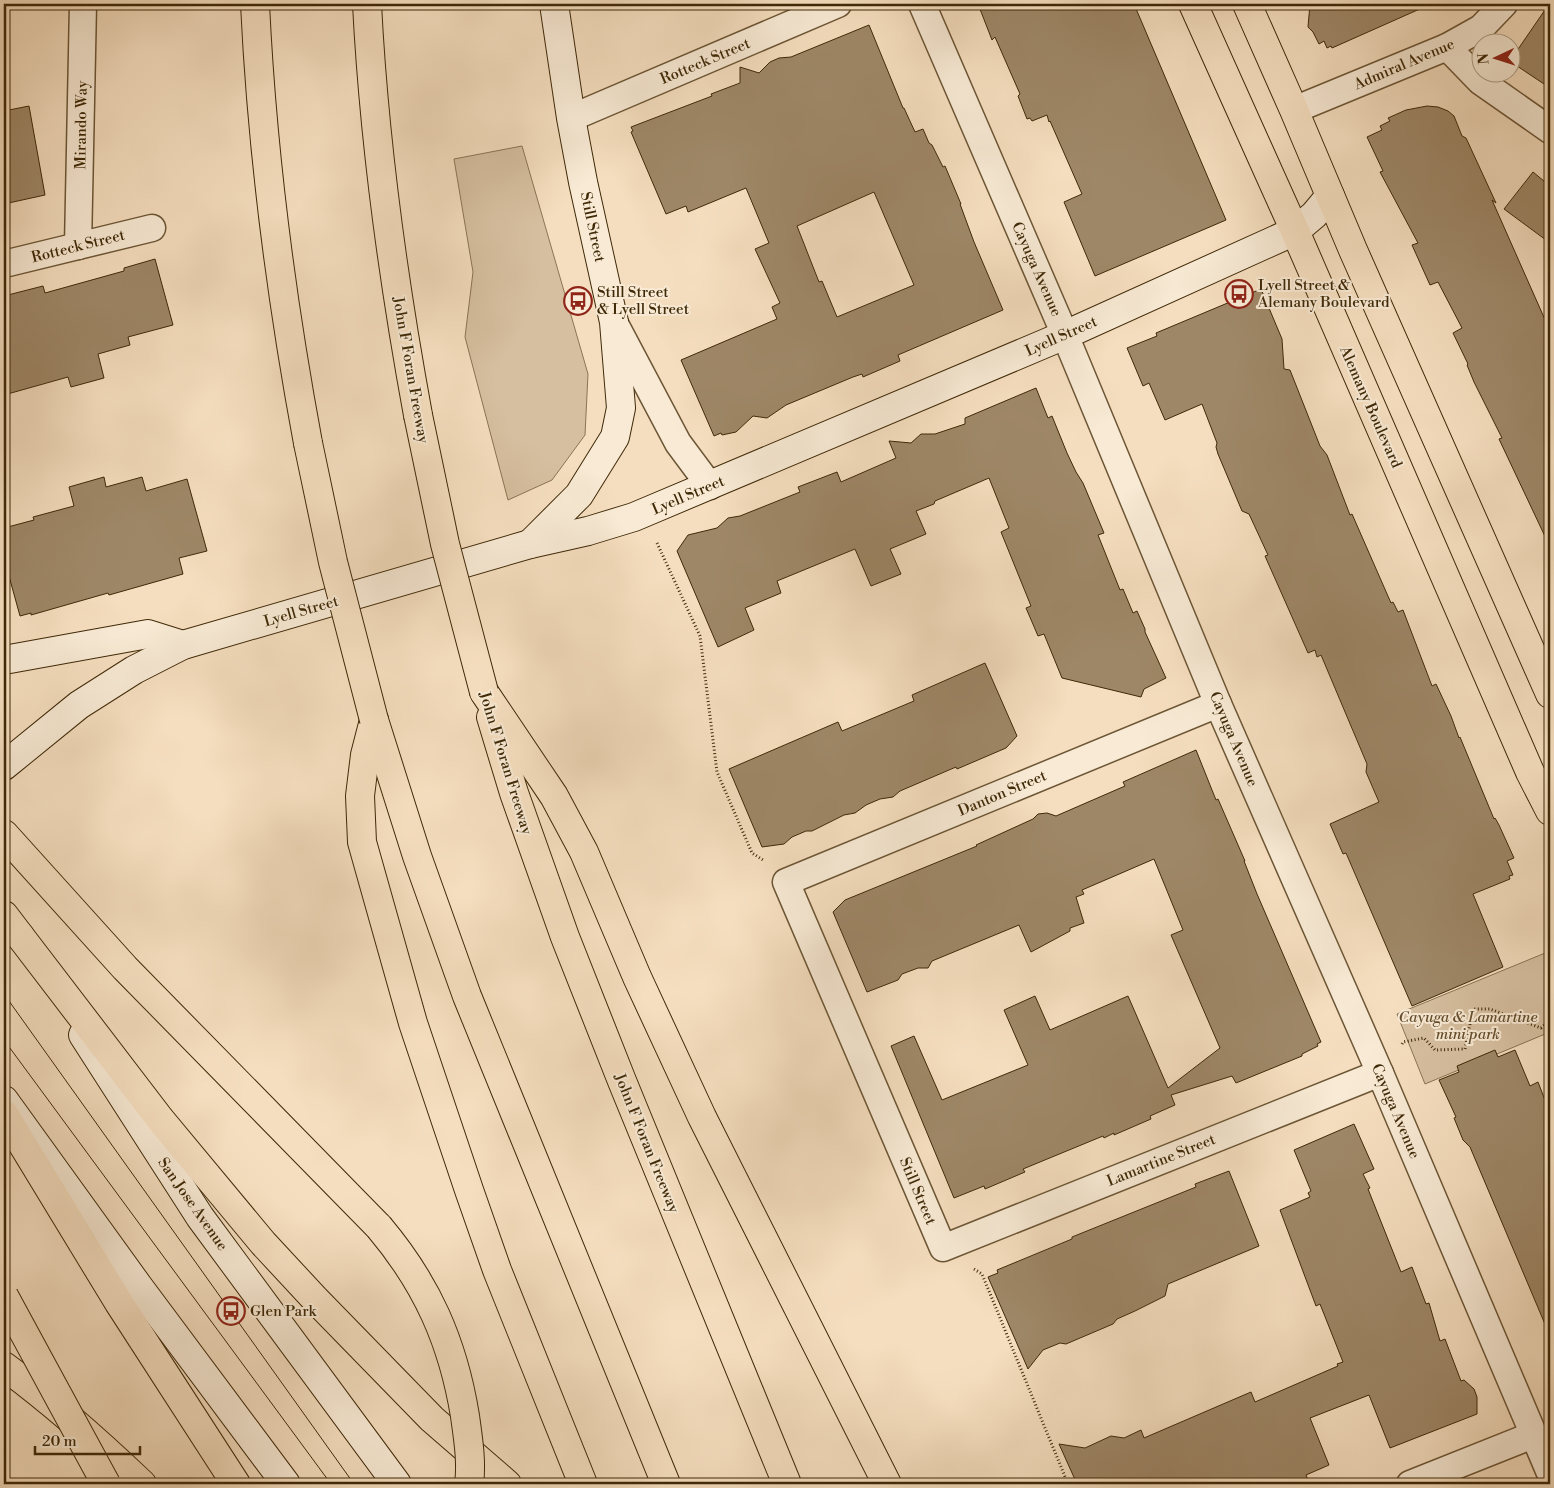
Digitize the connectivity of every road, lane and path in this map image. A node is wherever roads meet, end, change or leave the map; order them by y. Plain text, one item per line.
1 (83, 4) edge
2 (255, 4) edge
3 (367, 4) edge
4 (554, 4) edge
5 (838, 4) edge
6 (922, 4) edge
7 (1193, 4) edge
8 (1247, 4) edge
9 (1504, 4) edge
10 (1447, 47) junction
11 (1294, 110) junction
12 (571, 118) junction
13 (1550, 130) edge
14 (1330, 196) junction
15 (152, 228) dead end
16 (1295, 231) junction
17 (78, 246) junction
18 (4, 264) edge
19 (614, 322) junction
20 (1065, 334) junction
21 (710, 486) junction
22 (657, 542) dead end
23 (530, 544) junction
24 (183, 646) junction
25 (4, 660) edge
26 (484, 692) junction
27 (1550, 694) edge
28 (1218, 704) junction
29 (374, 720) junction
30 (4, 766) edge
31 (1550, 811) edge
32 (4, 834) edge
33 (786, 882) junction
34 (12, 925) edge
35 (1550, 1020) edge
36 (1380, 1073) junction
37 (4, 1100) edge
38 (4, 1114) edge
39 (943, 1248) junction
40 (4, 1296) edge
41 (4, 1366) edge
42 (1533, 1435) junction
43 (1550, 1473) edge
44 (106, 1484) edge
45 (142, 1484) edge
46 (236, 1484) edge
47 (286, 1484) edge
48 (397, 1484) edge
49 (469, 1484) edge
50 (507, 1484) edge
51 (582, 1484) edge
52 (666, 1484) edge
53 (787, 1484) edge
54 (887, 1484) edge
55 (1068, 1484) edge
56 (1410, 1484) edge

1 - 17 street, Mirando Way
2 - 29 main road, bridge
3 - 26 main road, John F Foran Freeway, bridge
4 - 12 street, Still Street
5 - 12 street, Rotteck Street
6 - 20 street, Cayuga Avenue
7 - 16 main road, Alemany Boulevard
8 - 11 main road
9 - 10 street, Admiral Avenue
10 - 11 street, Admiral Avenue
10 - 13 street
11 - 14 main road
12 - 19 street, Still Street
14 - 16 street, Lyell Street
14 - 27 main road
15 - 17 street, Rotteck Street
16 - 20 street, Lyell Street
16 - 31 main road, Alemany Boulevard
17 - 18 street, Rotteck Street
19 - 21 street, Still Street
19 - 23 street
20 - 21 street, Lyell Street
20 - 28 street, Cayuga Avenue
21 - 23 street, Lyell Street
22 - 33 path
23 - 24 street, Lyell Street
24 - 25 street
24 - 30 street, Lyell Street
26 - 53 main road, John F Foran Freeway
26 - 54 main road
28 - 33 street, Danton Street
28 - 36 street, Cayuga Avenue
29 - 51 main road
29 - 52 main road
32 - 49 main road, bridge
33 - 39 street, Still Street
34 - 48 street, San Jose Avenue
34 - 50 main road
35 - 36 path
36 - 39 street, Lamartine Street
36 - 42 street, Cayuga Avenue
37 - 47 street
38 - 46 main road
39 - 55 path
40 - 44 main road, bridge
41 - 45 main road
42 - 43 street, Cayuga Avenue
42 - 56 street

